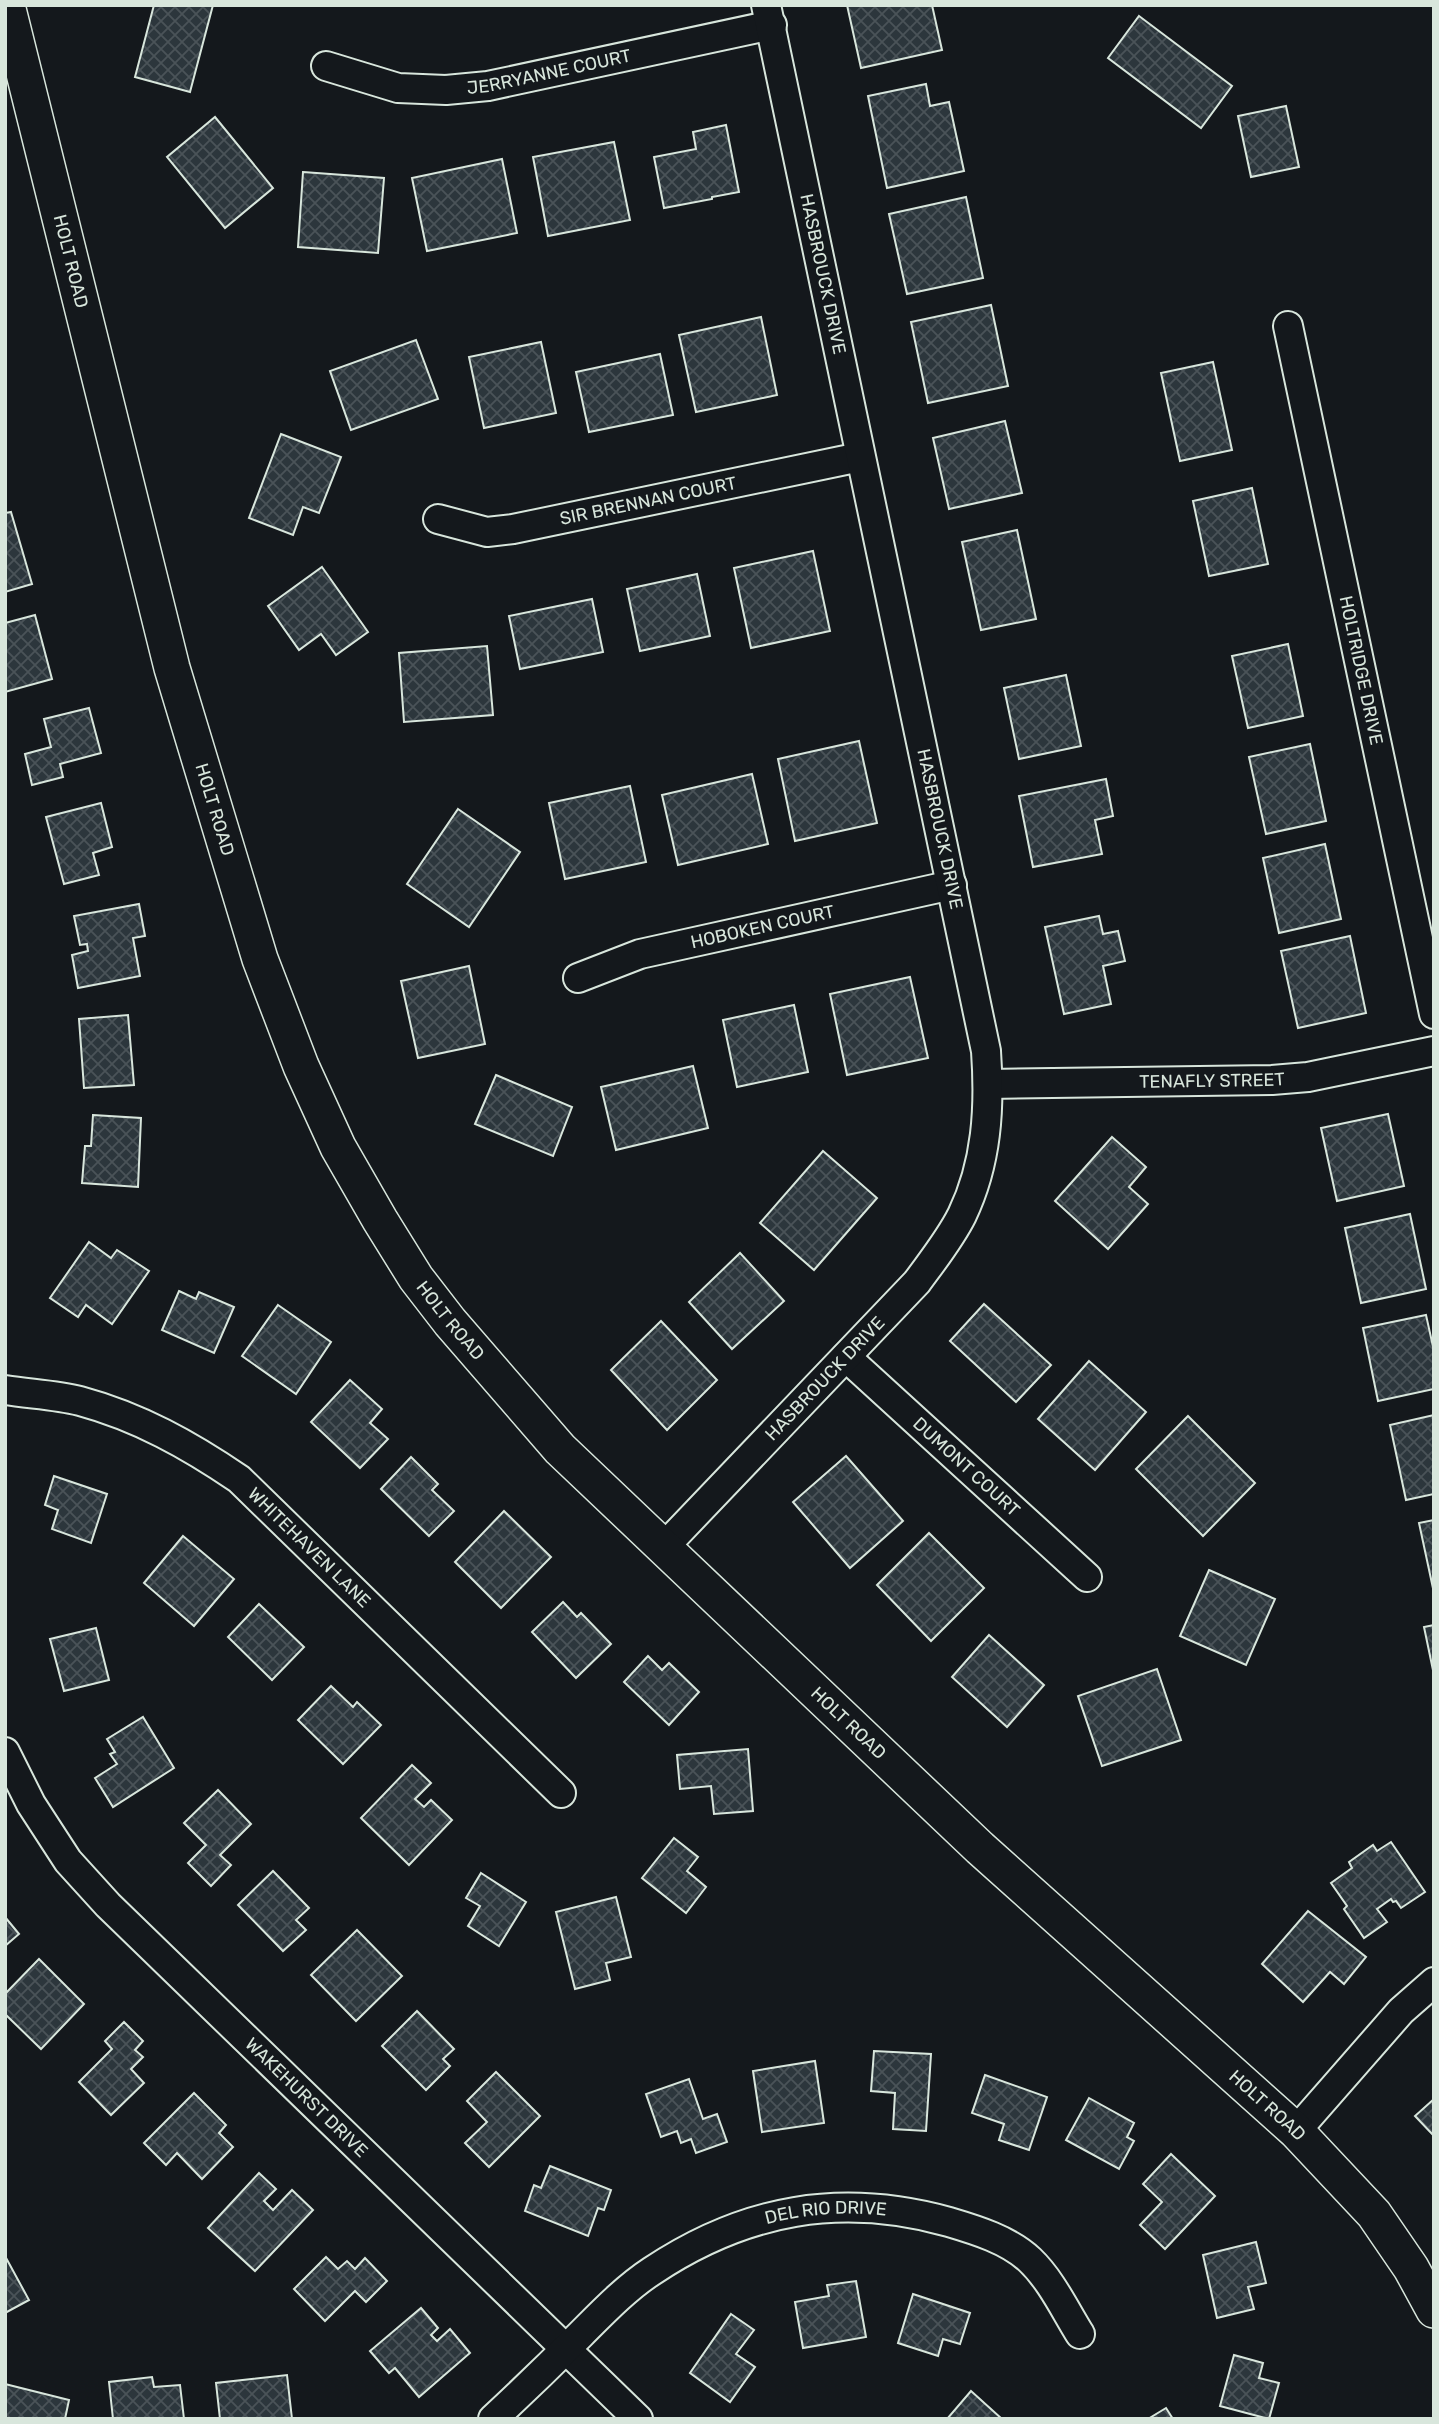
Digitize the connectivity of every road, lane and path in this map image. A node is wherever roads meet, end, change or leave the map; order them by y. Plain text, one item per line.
1 (7, 5) edge
2 (769, 15) edge
3 (326, 66) dead end
4 (1288, 326) dead end
5 (860, 457) junction
6 (438, 519) dead end
7 (952, 885) junction
8 (578, 978) dead end
9 (1434, 1014) edge
10 (1434, 1051) edge
11 (988, 1084) junction
12 (846, 1357) junction
13 (5, 1390) edge
14 (664, 1547) junction
15 (1087, 1577) dead end
16 (5, 1752) edge
17 (561, 1793) dead end
18 (1434, 1982) edge
19 (1296, 2132) junction
20 (1434, 2310) edge
21 (1080, 2334) dead end
22 (566, 2350) junction
23 (494, 2419) edge
24 (638, 2419) edge

1 - 14 street, HOLT ROAD
2 - 3 street, JERRYANNE COURT
2 - 5 street, HASBROUCK DRIVE
4 - 9 street, HOLTRIDGE DRIVE
5 - 6 street, SIR BRENNAN COURT
5 - 7 street, HASBROUCK DRIVE
7 - 8 street, HOBOKEN COURT
7 - 11 street, HASBROUCK DRIVE
10 - 11 street, TENAFLY STREET
11 - 12 street, HASBROUCK DRIVE
12 - 14 street, HASBROUCK DRIVE
12 - 15 street, DUMONT COURT
13 - 17 street, WHITEHAVEN LANE
14 - 19 street, HOLT ROAD
16 - 22 street, WAKEHURST DRIVE
18 - 19 street
19 - 20 street, HOLT ROAD
21 - 22 street, DEL RIO DRIVE
22 - 23 street, DEL RIO DRIVE
22 - 24 street, WAKEHURST DRIVE

